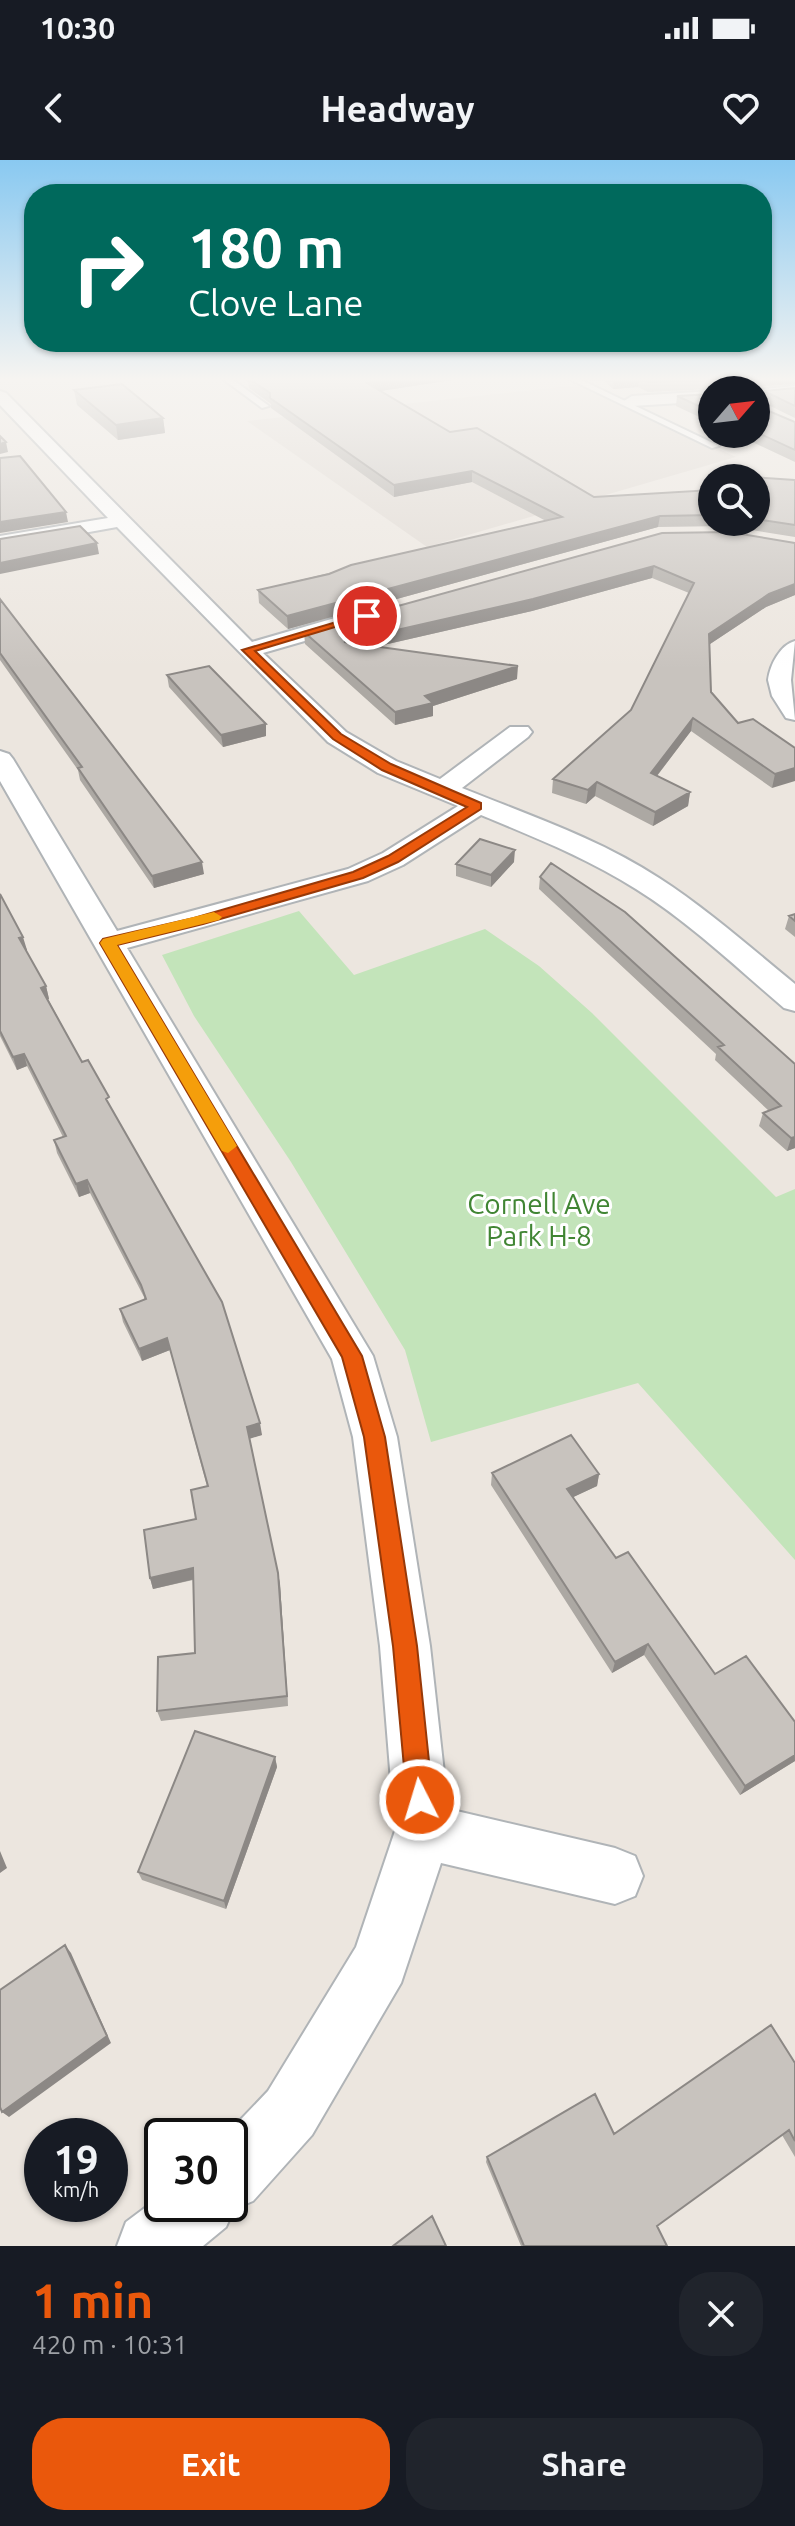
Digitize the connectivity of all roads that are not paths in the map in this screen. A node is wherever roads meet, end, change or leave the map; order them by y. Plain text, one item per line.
1 (76, 474) edge
2 (121, 521) junction
3 (0, 542) edge
4 (367, 616) edge
5 (795, 648) edge
6 (247, 650) junction
7 (795, 713) edge
8 (519, 732) dead end
9 (0, 759) edge
10 (441, 791) junction
11 (476, 806) junction
12 (108, 943) junction
13 (795, 1001) edge
14 (423, 1831) junction
15 (615, 1876) dead end
16 (248, 2158) edge
17 (180, 2222) edge
18 (150, 2246) edge

1 - 2 street
2 - 3 street
2 - 6 street
4 - 6 street
5 - 7 street
6 - 10 street
8 - 10 street
9 - 12 street
10 - 11 street
11 - 12 street
11 - 13 street
12 - 14 street
14 - 15 street
14 - 16 street
17 - 18 street

